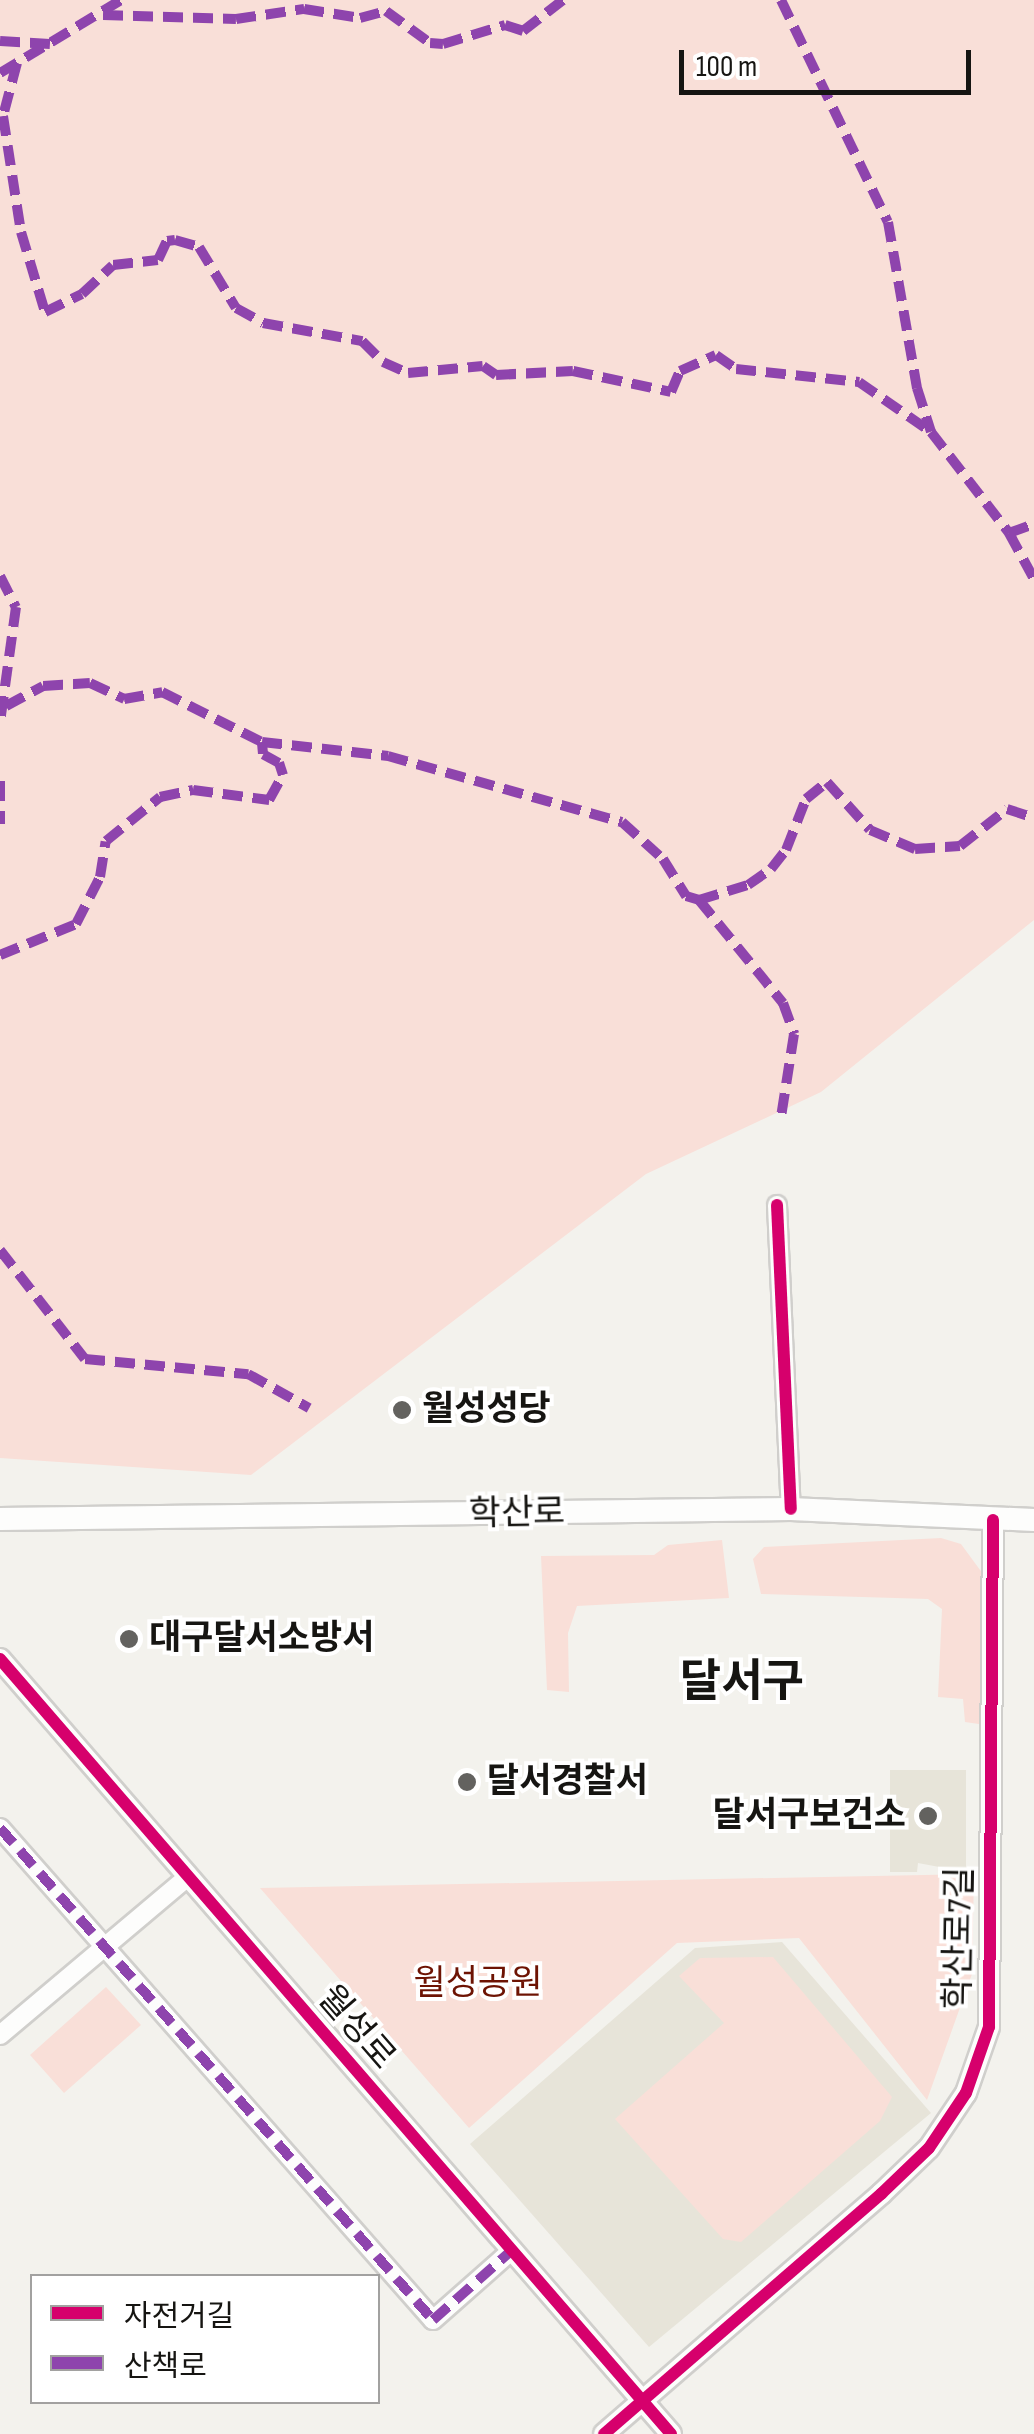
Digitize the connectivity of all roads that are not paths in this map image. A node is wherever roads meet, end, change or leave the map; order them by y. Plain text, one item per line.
1 (777, 1206) dead end
2 (791, 1509) junction
3 (0, 1519) edge
4 (993, 1520) junction
5 (1034, 1520) edge
6 (0, 1659) edge
7 (0, 1828) edge
8 (185, 1879) junction
9 (101, 1946) junction
10 (0, 2035) edge
11 (512, 2250) junction
12 (642, 2402) junction
13 (604, 2434) edge
14 (671, 2434) edge

1 - 2 street
2 - 3 main road, 학산로
2 - 4 main road, 학산로
4 - 5 main road, 학산로
4 - 12 street, 학산로7길
6 - 8 street, 월성로
7 - 9 street
8 - 9 street
8 - 11 street, 월성로
9 - 10 street
9 - 11 street
11 - 12 street, 월성로
12 - 13 street, 학산로7길
12 - 14 street, 월성로

